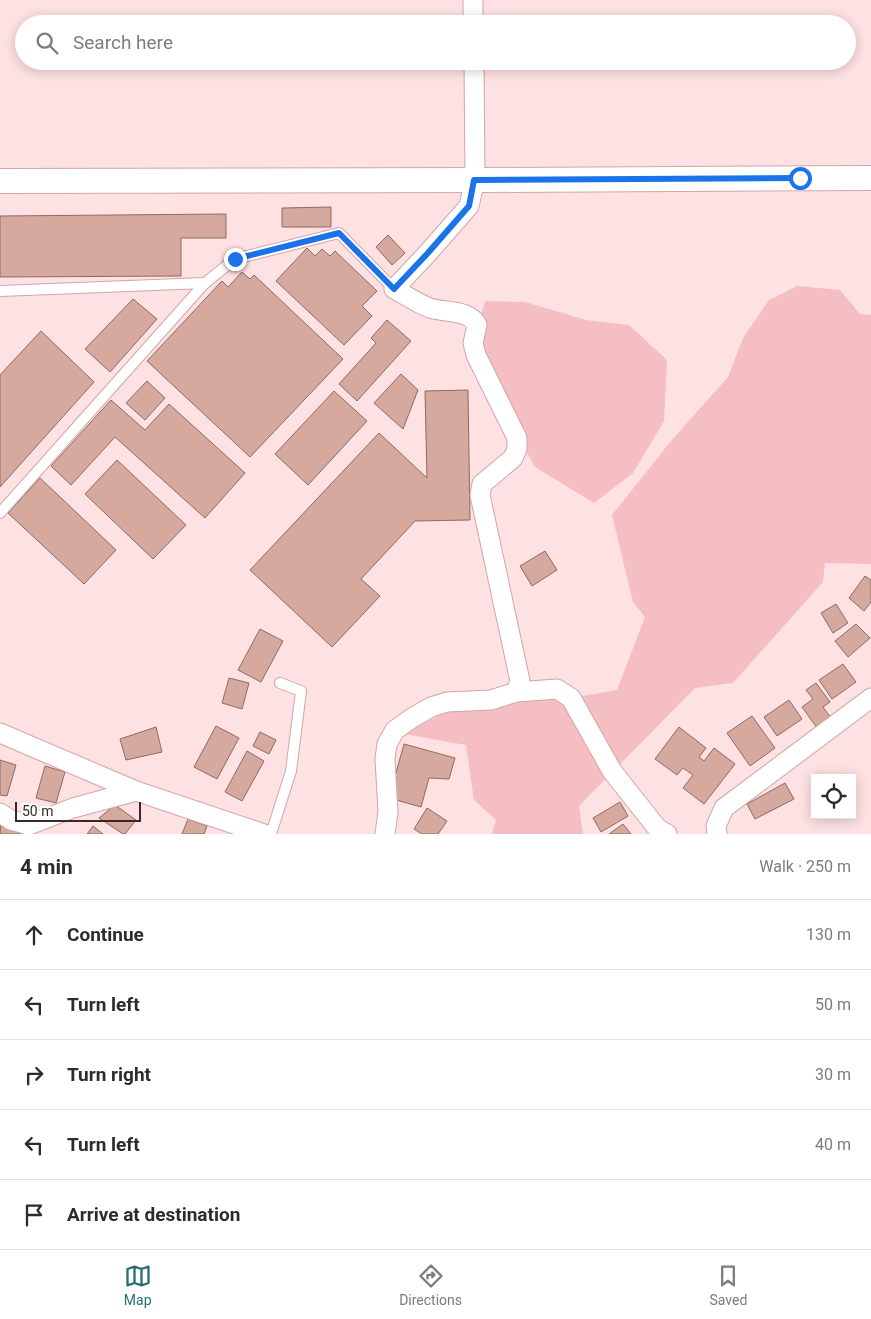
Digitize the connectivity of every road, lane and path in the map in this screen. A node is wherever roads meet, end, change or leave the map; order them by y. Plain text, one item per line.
1 (473, 0) edge
2 (473, 15) edge
3 (474, 70) edge
4 (871, 178) edge
5 (474, 180) junction
6 (0, 181) edge
7 (205, 283) junction
8 (394, 289) junction
9 (0, 291) edge
10 (0, 514) edge
11 (280, 683) dead end
12 (516, 692) junction
13 (871, 698) edge
14 (0, 733) edge
15 (136, 791) junction
16 (0, 813) edge
17 (264, 834) edge
18 (271, 834) edge
19 (385, 834) edge
20 (667, 834) edge
21 (717, 834) edge

1 - 2 street
3 - 5 street
4 - 5 street
5 - 6 street
5 - 8 street
7 - 8 lane
7 - 9 lane
7 - 10 lane
8 - 12 street
11 - 18 lane
12 - 19 street
12 - 20 street
13 - 21 street
14 - 15 street
15 - 16 street
15 - 17 street

